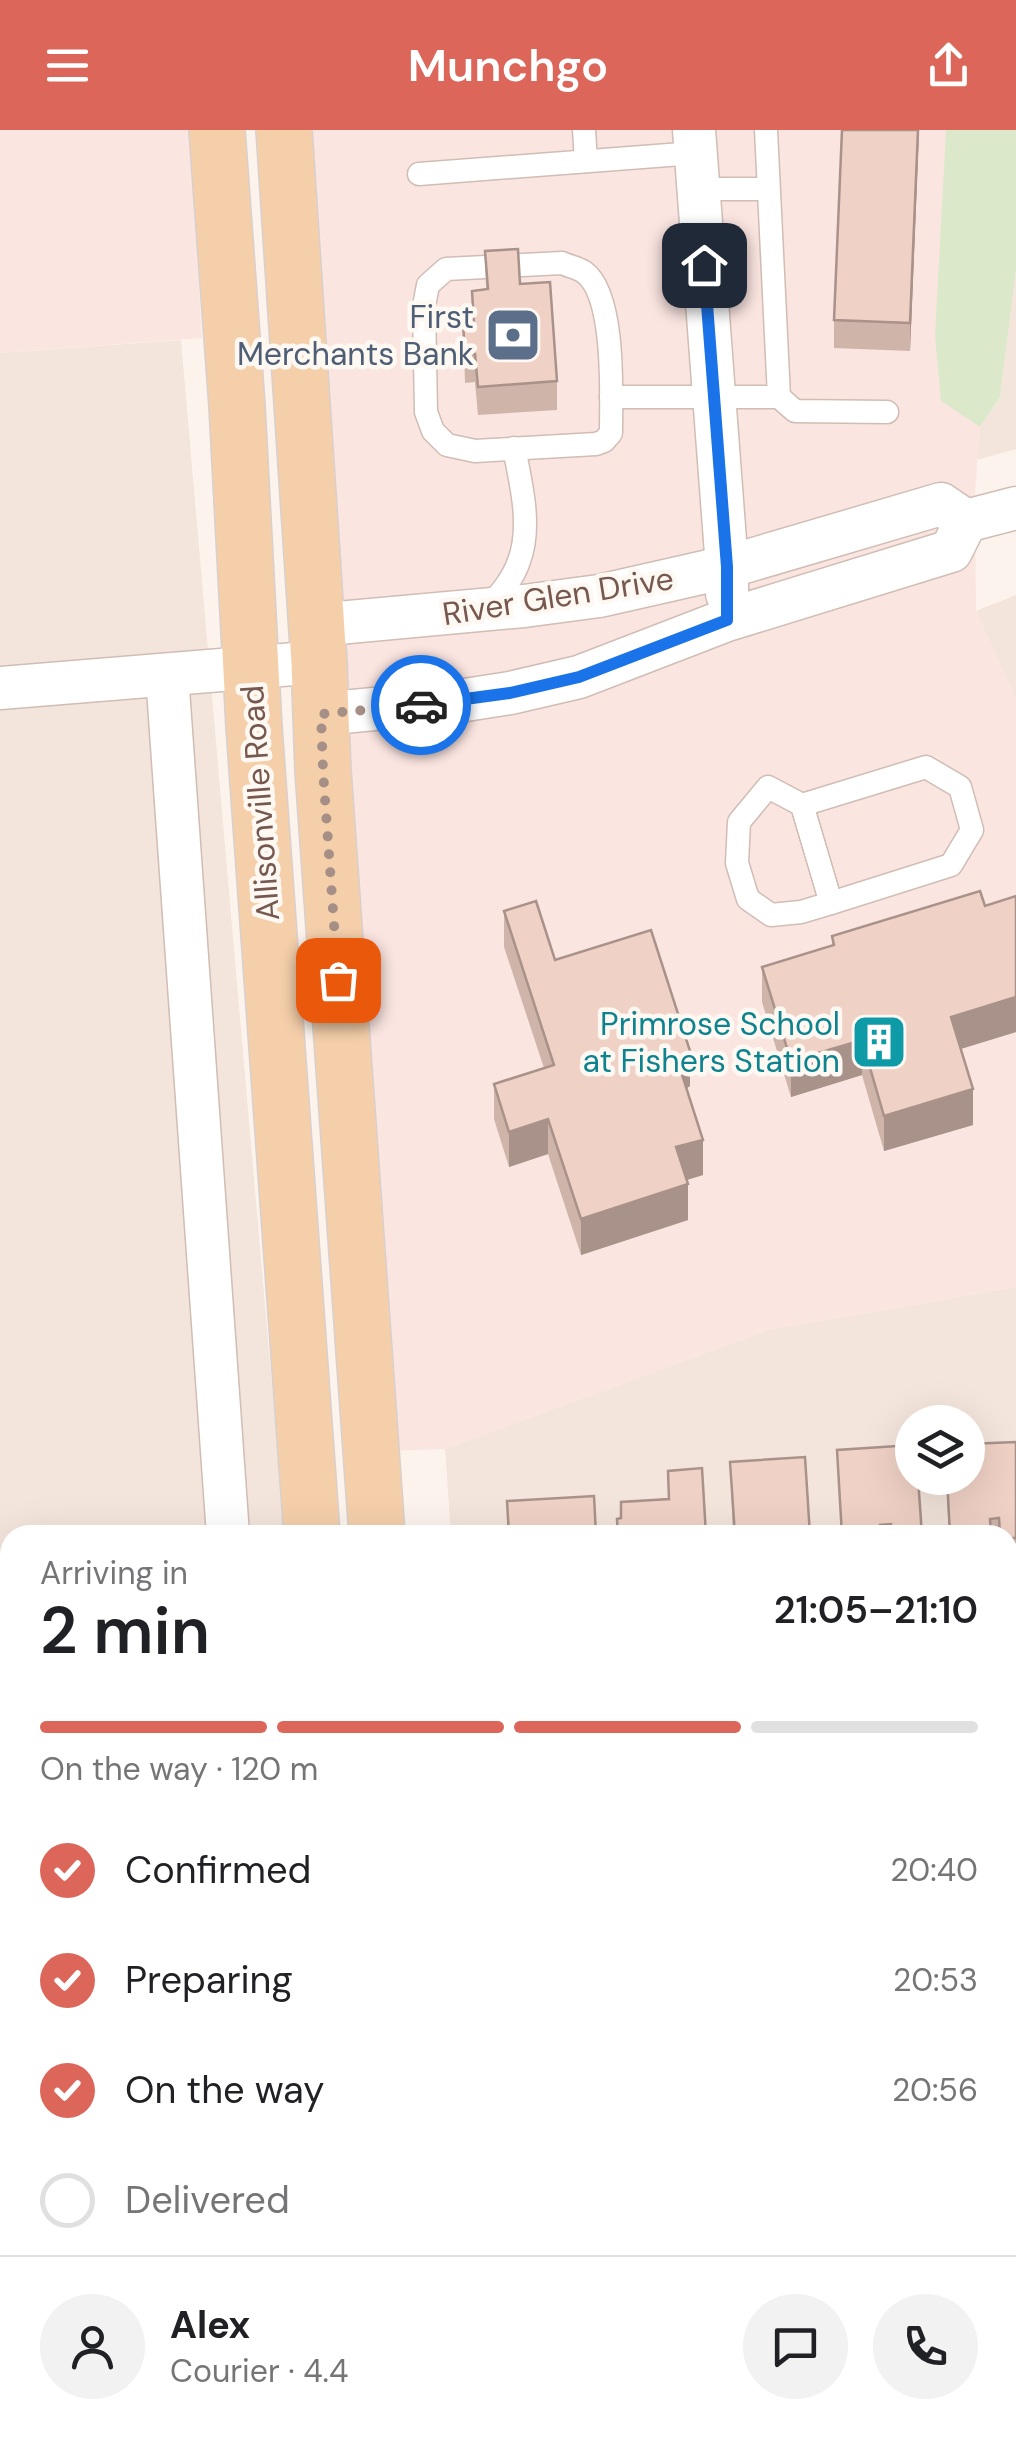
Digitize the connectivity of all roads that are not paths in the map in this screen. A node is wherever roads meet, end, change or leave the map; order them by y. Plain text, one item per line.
1 (217, 130) edge
2 (284, 130) edge
3 (584, 130) edge
4 (766, 130) edge
5 (696, 158) edge
6 (586, 161) junction
7 (419, 174) dead end
8 (768, 189) junction
9 (779, 396) junction
10 (611, 397) junction
11 (714, 398) junction
12 (887, 412) dead end
13 (514, 448) junction
14 (1014, 516) edge
15 (966, 521) junction
16 (727, 567) junction
17 (487, 609) junction
18 (727, 620) junction
19 (251, 666) junction
20 (319, 667) junction
21 (167, 674) junction
22 (0, 688) edge
23 (802, 805) junction
24 (831, 903) junction
25 (227, 1525) edge
26 (311, 1525) edge
27 (376, 1525) edge

1 - 19 main road, Allisonville Road
2 - 20 main road, Allisonville Road
3 - 6 lane
4 - 8 lane
5 - 6 lane
5 - 8 lane
5 - 11 street
6 - 7 lane
8 - 9 lane
9 - 11 lane
9 - 12 lane
10 - 11 lane
10 - 13 lane
10 - 13 lane
11 - 16 street
13 - 17 lane
14 - 15 street, River Glen Drive
15 - 16 street, River Glen Drive
15 - 18 street, River Glen Drive
16 - 17 street, River Glen Drive
16 - 18 street
17 - 20 street, River Glen Drive
18 - 20 street, River Glen Drive
19 - 20 street
19 - 21 street
19 - 26 main road, Allisonville Road
20 - 27 main road, Allisonville Road
21 - 22 street
21 - 25 street
23 - 24 lane
23 - 24 lane
23 - 24 lane

